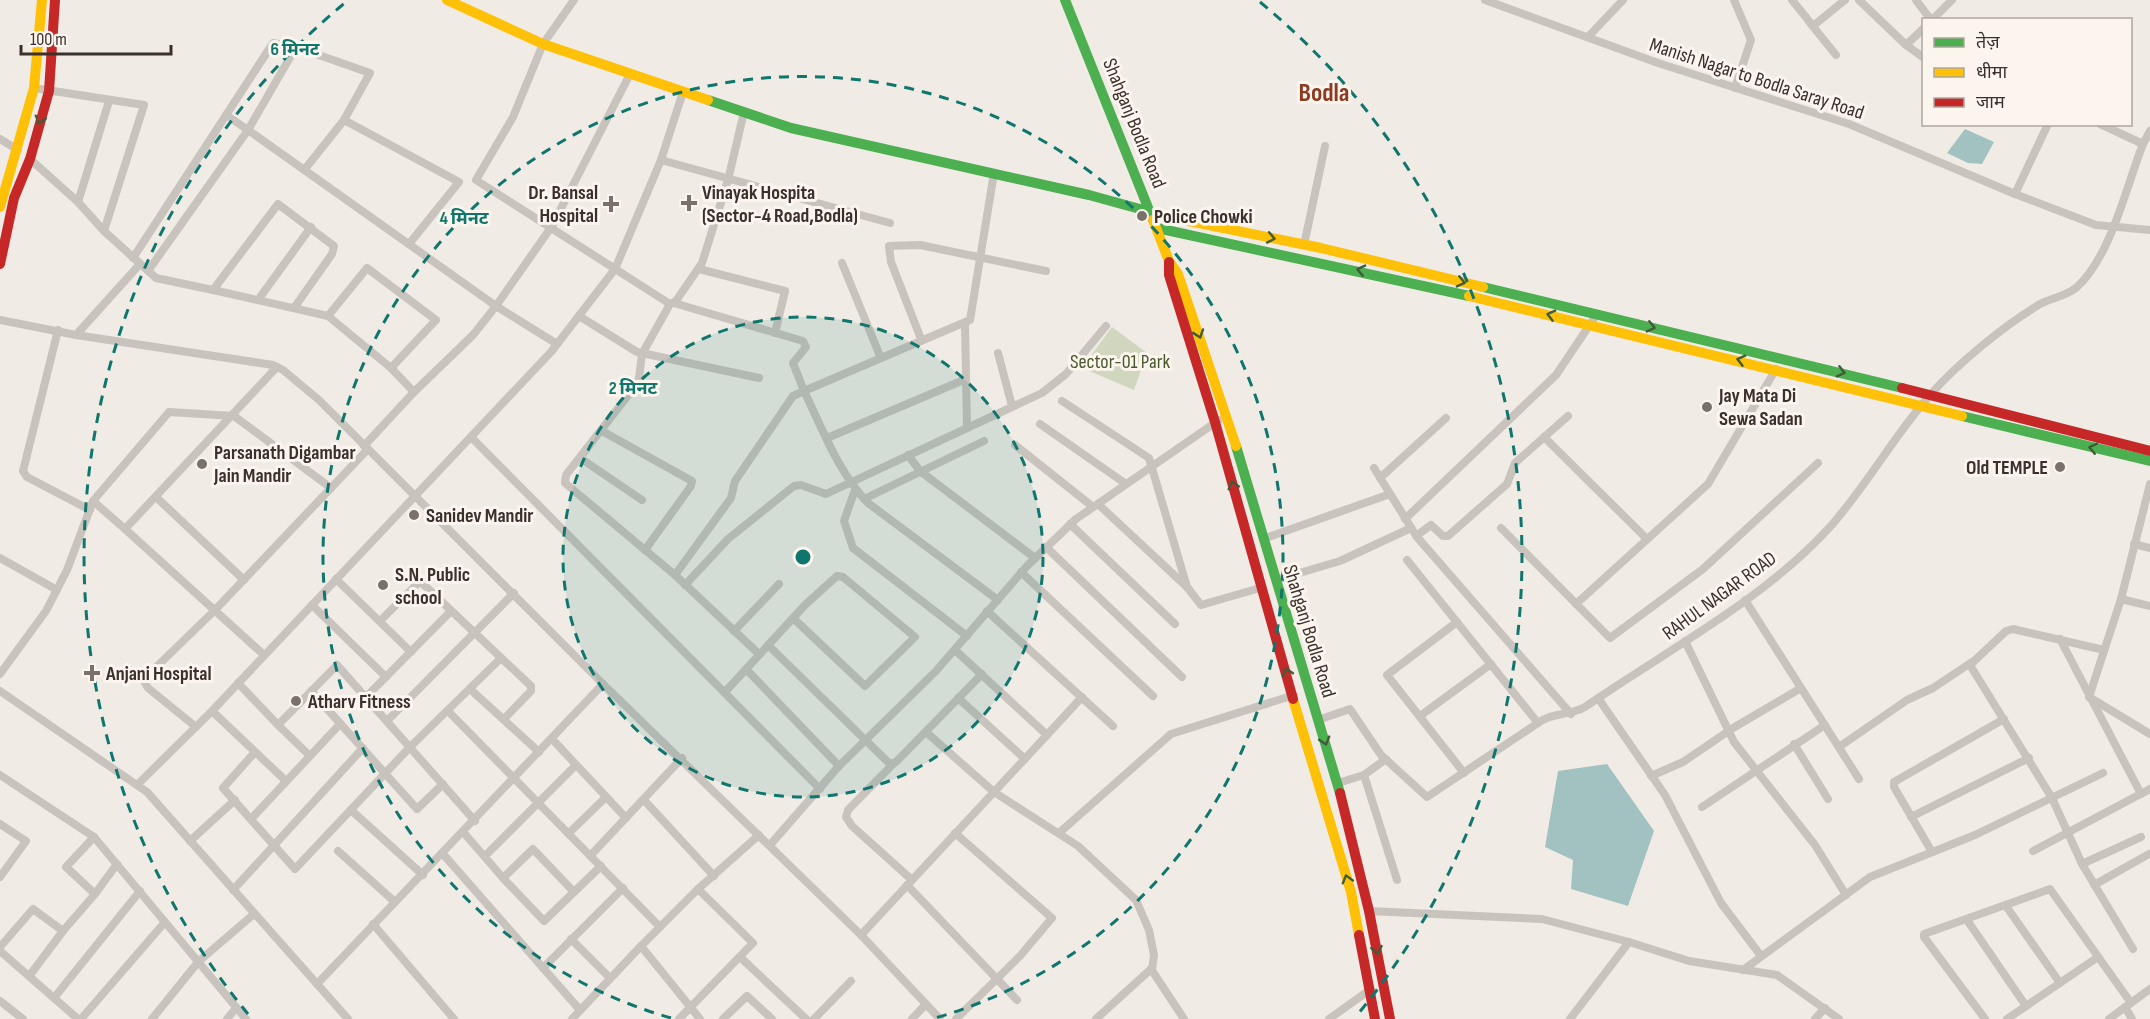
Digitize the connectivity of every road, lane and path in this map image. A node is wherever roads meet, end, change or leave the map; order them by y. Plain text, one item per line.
1 (42, 0) edge
2 (55, 0) edge
3 (447, 0) edge
4 (574, 0) edge
5 (1065, 0) edge
6 (1485, 0) edge
7 (1623, 0) edge
8 (1734, 0) edge
9 (1792, 0) edge
10 (1845, 0) edge
11 (1859, 0) edge
12 (1916, 0) edge
13 (1952, 0) edge
14 (1930, 18) edge
15 (1934, 18) edge
16 (1811, 24) junction
17 (1922, 29) edge
18 (1588, 37) junction
19 (543, 44) junction
20 (1906, 45) junction
21 (296, 47) junction
22 (1836, 55) dead end
23 (1922, 57) edge
24 (630, 74) junction
25 (34, 88) junction
26 (1734, 88) junction
27 (49, 91) junction
28 (683, 92) junction
29 (109, 101) junction
30 (744, 112) junction
31 (226, 115) junction
32 (344, 120) junction
33 (2047, 126) edge
34 (2104, 126) edge
35 (248, 129) junction
36 (2150, 131) edge
37 (0, 139) edge
38 (2142, 144) junction
39 (1325, 146) dead end
40 (18, 150) junction
41 (30, 159) junction
42 (661, 160) junction
43 (305, 169) junction
44 (994, 173) junction
45 (728, 180) junction
46 (2015, 194) junction
47 (78, 202) junction
48 (0, 207) edge
49 (1152, 214) junction
50 (890, 223) dead end
51 (552, 226) junction
52 (311, 227) junction
53 (1157, 228) junction
54 (2150, 230) edge
55 (104, 231) junction
56 (2112, 232) junction
57 (409, 244) junction
58 (1305, 245) junction
59 (981, 260) junction
60 (137, 261) junction
61 (1169, 261) junction
62 (842, 263) dead end
63 (0, 264) edge
64 (615, 269) junction
65 (699, 269) junction
66 (148, 271) junction
67 (1046, 271) dead end
68 (213, 290) junction
69 (258, 300) junction
70 (672, 304) junction
71 (496, 306) junction
72 (294, 308) junction
73 (1597, 314) junction
74 (328, 316) junction
75 (579, 316) junction
76 (0, 320) edge
77 (965, 324) junction
78 (1106, 326) dead end
79 (1591, 326) junction
80 (58, 330) junction
81 (775, 333) junction
82 (76, 335) junction
83 (921, 339) junction
84 (557, 344) junction
85 (998, 353) dead end
86 (642, 354) junction
87 (880, 356) junction
88 (277, 367) junction
89 (391, 368) junction
90 (1776, 369) junction
91 (759, 378) dead end
92 (966, 379) junction
93 (804, 391) junction
94 (414, 392) junction
95 (1931, 394) junction
96 (1062, 401) dead end
97 (1012, 406) junction
98 (1922, 407) junction
99 (234, 416) junction
100 (1568, 416) dead end
101 (1227, 417) junction
102 (1446, 418) dead end
103 (1215, 422) junction
104 (1040, 424) dead end
105 (967, 428) junction
106 (602, 430) junction
107 (471, 436) junction
108 (1544, 437) junction
109 (827, 438) junction
110 (984, 441) dead end
111 (1015, 446) dead end
112 (366, 448) junction
113 (2150, 451) edge
114 (908, 455) junction
115 (580, 458) junction
116 (2150, 460) edge
117 (1818, 463) dead end
118 (1152, 466) junction
119 (1374, 468) dead end
120 (920, 471) junction
121 (1380, 478) junction
122 (849, 482) junction
123 (1126, 484) junction
124 (2150, 484) edge
125 (331, 488) junction
126 (855, 490) junction
127 (1390, 494) junction
128 (156, 497) junction
129 (414, 497) junction
130 (864, 499) junction
131 (642, 500) dead end
132 (91, 505) junction
133 (1095, 505) junction
134 (1405, 519) junction
135 (1070, 524) junction
136 (1501, 528) dead end
137 (125, 529) junction
138 (1413, 532) junction
139 (1263, 539) junction
140 (1647, 539) junction
141 (2134, 544) junction
142 (1046, 547) junction
143 (2150, 548) edge
144 (645, 550) junction
145 (0, 558) edge
146 (1035, 558) junction
147 (1407, 560) dead end
148 (1021, 572) junction
149 (675, 574) junction
150 (336, 579) junction
151 (244, 580) junction
152 (1276, 580) junction
153 (779, 584) dead end
154 (685, 585) junction
155 (1187, 587) junction
156 (1260, 588) junction
157 (57, 590) junction
158 (514, 592) junction
159 (2121, 598) junction
160 (998, 600) junction
161 (1745, 600) junction
162 (1576, 604) junction
163 (312, 605) junction
164 (2150, 606) edge
165 (215, 610) junction
166 (450, 611) junction
167 (987, 611) junction
168 (793, 618) junction
169 (380, 621) junction
170 (1457, 622) junction
171 (1175, 624) dead end
172 (1290, 627) junction
173 (734, 631) junction
174 (473, 632) junction
175 (1274, 632) junction
176 (967, 636) junction
177 (2060, 639) junction
178 (1685, 641) junction
179 (768, 645) junction
180 (955, 650) junction
181 (2104, 650) junction
182 (411, 652) junction
183 (759, 654) junction
184 (264, 656) junction
185 (501, 658) junction
186 (1972, 662) junction
187 (1491, 664) junction
188 (746, 669) junction
189 (0, 674) edge
190 (982, 674) junction
191 (386, 677) junction
192 (1182, 677) dead end
193 (238, 683) junction
194 (603, 684) junction
195 (1801, 688) junction
196 (470, 689) junction
197 (0, 691) edge
198 (311, 692) junction
199 (725, 692) junction
200 (1294, 695) junction
201 (1153, 696) dead end
202 (1082, 697) junction
203 (2089, 697) junction
204 (366, 698) junction
205 (958, 698) junction
206 (1598, 698) junction
207 (212, 711) junction
208 (448, 711) junction
209 (1571, 714) junction
210 (1420, 716) junction
211 (504, 719) junction
212 (2004, 719) junction
213 (1318, 720) junction
214 (387, 721) junction
215 (1538, 723) junction
216 (340, 724) junction
217 (278, 725) junction
218 (1825, 725) junction
219 (1113, 726) dead end
220 (196, 727) junction
221 (1728, 731) junction
222 (926, 732) junction
223 (2150, 734) edge
224 (1047, 735) junction
225 (552, 740) junction
226 (867, 741) junction
227 (1794, 744) junction
228 (410, 747) junction
229 (1839, 747) junction
230 (363, 748) junction
231 (255, 752) junction
232 (539, 752) junction
233 (310, 756) junction
234 (682, 758) junction
235 (2029, 758) junction
236 (1025, 759) junction
237 (1386, 759) junction
238 (893, 764) junction
239 (576, 765) junction
240 (839, 766) junction
241 (1755, 769) junction
242 (1464, 773) junction
243 (2103, 773) dead end
244 (386, 774) junction
245 (0, 775) edge
246 (1364, 775) junction
247 (1651, 776) junction
248 (516, 778) junction
249 (1859, 779) dead end
250 (286, 781) junction
251 (1338, 783) junction
252 (138, 784) junction
253 (443, 784) junction
254 (820, 789) junction
255 (2146, 791) edge
256 (994, 792) junction
257 (606, 797) junction
258 (1828, 798) dead end
259 (2052, 798) junction
260 (235, 800) junction
261 (644, 800) junction
262 (539, 802) junction
263 (1702, 807) dead end
264 (351, 810) junction
265 (1911, 817) junction
266 (252, 818) junction
267 (626, 818) junction
268 (475, 821) junction
269 (0, 824) edge
270 (2069, 831) junction
271 (569, 832) junction
272 (464, 833) junction
273 (956, 833) junction
274 (1059, 833) junction
275 (759, 835) junction
276 (94, 837) junction
277 (2141, 837) dead end
278 (190, 841) junction
279 (770, 844) junction
280 (274, 845) junction
281 (338, 851) dead end
282 (2033, 851) dead end
283 (1932, 852) junction
284 (2149, 854) edge
285 (443, 855) junction
286 (485, 855) junction
287 (591, 855) junction
288 (117, 864) junction
289 (2082, 864) junction
290 (601, 866) junction
291 (423, 875) junction
292 (714, 876) junction
293 (0, 878) edge
294 (503, 878) junction
295 (1397, 880) dead end
296 (910, 882) junction
297 (2094, 885) junction
298 (623, 888) junction
299 (698, 889) junction
300 (233, 890) junction
301 (140, 891) junction
302 (574, 892) junction
303 (94, 894) junction
304 (1846, 895) junction
305 (395, 902) junction
306 (2006, 906) junction
307 (1369, 911) junction
308 (254, 914) junction
309 (1967, 920) junction
310 (165, 922) junction
311 (374, 924) junction
312 (660, 927) junction
313 (63, 931) junction
314 (861, 935) junction
315 (571, 939) junction
316 (1629, 942) junction
317 (641, 946) junction
318 (0, 949) edge
319 (2133, 949) dead end
320 (1761, 956) junction
321 (740, 957) junction
322 (2098, 957) junction
323 (198, 962) junction
324 (543, 968) junction
325 (1152, 970) junction
326 (1743, 970) junction
327 (30, 975) junction
328 (610, 978) junction
329 (996, 979) junction
330 (851, 981) dead end
331 (2060, 983) junction
332 (317, 984) junction
333 (1371, 988) junction
334 (2150, 989) edge
335 (54, 998) junction
336 (1017, 1000) dead end
337 (0, 1001) edge
338 (926, 1004) junction
339 (2128, 1005) junction
340 (2026, 1006) junction
341 (236, 1008) junction
342 (1825, 1008) junction
343 (690, 1009) junction
344 (580, 1010) junction
345 (766, 1017) edge
346 (23, 1019) edge
347 (80, 1019) edge
348 (152, 1019) edge
349 (227, 1019) edge
350 (246, 1019) edge
351 (348, 1019) edge
352 (454, 1019) edge
353 (573, 1019) edge
354 (679, 1019) edge
355 (700, 1019) edge
356 (723, 1019) edge
357 (806, 1019) edge
358 (814, 1019) edge
359 (912, 1019) edge
360 (940, 1019) edge
361 (956, 1019) edge
362 (1096, 1019) edge
363 (1184, 1019) edge
364 (1329, 1019) edge
365 (1375, 1019) edge
366 (1390, 1019) edge
367 (1570, 1019) edge
368 (1815, 1019) edge
369 (1839, 1019) edge
370 (1985, 1019) edge
371 (2007, 1019) edge
372 (2109, 1019) edge
373 (2132, 1019) edge

1 - 25 main road
2 - 27 main road
3 - 19 main road
4 - 19 street
5 - 49 main road, Shahganj Bodla Road
6 - 18 street, Manish Nagar to Bodla Saray Road
7 - 18 street
8 - 26 street
9 - 16 street
10 - 16 street
11 - 20 street
12 - 14 street
13 - 15 street
16 - 22 street
17 - 20 street
18 - 26 street, Manish Nagar to Bodla Saray Road
19 - 24 main road
19 - 51 street
20 - 23 street
21 - 31 street
21 - 32 street
21 - 35 street
24 - 28 main road
24 - 51 street
25 - 27 street
25 - 40 main road
26 - 46 street, Manish Nagar to Bodla Saray Road
27 - 29 street
27 -> 41 main road
28 - 30 main road
28 - 42 street
29 - 47 street
29 - 55 street
30 - 44 main road
30 - 45 street
31 - 35 street
31 - 60 street
32 - 43 street
32 - 57 street
33 - 46 street
34 - 38 street
35 - 43 street
35 - 66 street
36 - 38 street, RAHUL NAGAR ROAD
37 - 40 street
38 - 56 street, RAHUL NAGAR ROAD
39 - 58 street
40 - 48 main road
41 - 47 street
41 - 63 main road
42 - 45 street
42 - 64 street
43 - 57 street
44 - 49 main road
44 - 59 street
45 - 50 street
45 - 65 street
46 - 56 street, Manish Nagar to Bodla Saray Road
47 - 55 street
49 - 53 main road, Shahganj Bodla Road
49 -> 58 main road
51 - 64 street
51 - 71 street
52 - 68 street
52 - 69 street
52 - 72 street
53 - 61 main road, Shahganj Bodla Road
79 -> 53 main road
54 - 56 street, Manish Nagar to Bodla Saray Road
55 - 60 street
56 - 95 street, RAHUL NAGAR ROAD
57 - 71 street
58 -> 73 main road
59 - 67 street
59 - 77 street
59 - 83 street
60 - 66 street
60 - 82 street
61 -> 101 main road, Shahganj Bodla Road
61 - 103 main road, Shahganj Bodla Road
62 - 87 street
64 - 70 street
64 - 75 street
65 - 70 street
65 - 81 street
66 - 68 street
68 - 69 street
69 - 72 street
70 - 81 street
70 - 86 street
71 - 84 street
71 - 94 street
72 - 74 street
73 - 79 street
73 -> 95 main road
74 - 89 street
74 - 89 street
75 - 84 street
75 - 86 street
76 - 80 street
77 - 83 street
77 - 92 street
78 - 97 street
90 -> 79 main road
79 - 134 street
80 - 82 street
80 - 132 street
81 - 93 street
82 - 88 street
83 - 87 street
84 - 107 street
85 - 97 street
86 - 91 street
86 - 106 street
87 - 93 street
88 - 99 street
88 - 112 street
89 - 94 street
90 - 98 main road
90 - 140 street
92 - 105 street
92 - 109 street
93 - 109 street
93 - 149 street
94 - 112 street
95 - 98 street, RAHUL NAGAR ROAD
95 - 113 main road
96 - 118 street
97 - 105 street
116 -> 98 main road
98 - 161 street, RAHUL NAGAR ROAD
99 - 125 street
99 - 128 street
99 - 132 street
100 - 108 street
101 - 103 street
101 - 139 main road, Shahganj Bodla Road
102 - 121 street
103 - 118 street
156 -> 103 main road, Shahganj Bodla Road
104 - 123 street
105 - 114 street
106 - 115 street
106 - 144 street
107 - 129 street
107 - 199 street
108 - 138 street
108 - 140 street
109 - 122 street
110 - 120 street
111 - 133 street
112 - 125 street
112 - 129 street
114 - 120 street
114 - 122 street
115 - 131 street
115 - 144 street
117 - 162 street
118 - 123 street
118 - 155 street
119 - 121 street
120 - 130 street
120 - 146 street
121 - 127 street
122 - 126 street
122 - 154 street
123 - 133 street
124 - 141 street
125 - 151 street
126 - 130 street
126 - 176 street
127 - 134 street
127 - 139 street
128 - 137 street
128 - 151 street
129 - 150 street
129 - 158 street
130 - 160 street
132 - 137 street
132 - 157 street
133 - 135 street
133 - 155 street
134 - 138 street
135 - 142 street
135 - 171 street
136 - 162 street
137 - 165 street
138 - 152 street
138 - 209 street
139 - 152 main road, Shahganj Bodla Road
140 - 162 street
141 - 143 street
141 - 159 street
142 - 146 street
142 - 192 street
144 - 149 street
145 - 157 street
146 - 148 street
147 - 170 street
148 - 160 street
148 - 201 street
149 - 154 street
150 - 163 street
150 - 169 street
151 - 165 street
152 - 172 main road, Shahganj Bodla Road
153 - 173 street
154 - 173 street
155 - 156 street
156 - 175 main road, Shahganj Bodla Road
157 - 189 street
158 - 174 street
158 - 194 street
159 - 164 street
159 - 181 street
160 - 167 street
161 - 178 street, RAHUL NAGAR ROAD
161 - 195 street
163 - 184 street
163 - 191 street
165 - 184 street
165 - 220 street
166 - 169 street
166 - 174 street
166 - 182 street
167 - 176 street
167 - 202 street
168 - 168 street
168 - 179 street
169 - 182 street
170 - 187 street
170 - 210 street
172 - 175 main road
172 - 213 main road, Shahganj Bodla Road
173 - 183 street
174 - 185 street
174 - 214 street
200 -> 175 main road, Shahganj Bodla Road
176 - 180 street
177 - 181 street
177 - 186 street
177 - 203 street
178 - 206 street, RAHUL NAGAR ROAD
178 - 221 street
179 - 183 street
179 - 226 street
180 - 190 street
180 - 226 street
181 - 203 street
182 - 191 street
183 - 188 street
184 - 193 street
185 - 196 street
185 - 211 street
186 - 212 street
186 - 229 street
187 - 210 street
187 - 215 street
188 - 199 street
188 - 240 street
190 - 205 street
190 - 224 street
191 - 204 street
193 - 207 street
193 - 217 street
194 - 225 street
194 - 234 street
195 - 218 street
195 - 221 street
196 - 208 street
196 - 211 street
197 - 252 street
198 - 204 street
198 - 216 street
198 - 217 street
199 - 254 street
200 - 274 street
333 -> 200 main road, Shahganj Bodla Road
202 - 219 street
202 - 224 street
203 - 223 street
203 - 255 street
204 - 214 street
205 - 222 street
205 - 236 street
206 - 209 street, RAHUL NAGAR ROAD
206 - 247 street
207 - 220 street
207 - 231 street
208 - 228 street
208 - 248 street
209 - 215 street, RAHUL NAGAR ROAD
210 - 242 street
211 - 232 street
212 - 235 street
212 - 265 street
213 - 237 street
213 -> 251 main road, Shahganj Bodla Road
214 - 228 street
215 - 242 street, RAHUL NAGAR ROAD
216 - 230 street
216 - 233 street
217 - 233 street
218 - 227 street
218 - 229 street
220 - 252 street
221 - 241 street
221 - 247 street
222 - 238 street
222 - 256 street
224 - 236 street
225 - 232 street
225 - 239 street
226 - 238 street
226 - 240 street
227 - 241 street
227 - 258 street
228 - 244 street
228 - 253 street
229 - 249 street
230 - 244 street
230 - 280 street
231 - 250 street
231 - 260 street
232 - 248 street
233 - 250 street
234 - 261 street
234 - 275 street
235 - 259 street
235 - 265 street
236 - 256 street
237 - 242 street, RAHUL NAGAR ROAD
237 - 246 street
238 - 296 street
239 - 257 street
239 - 262 street
240 - 254 street
241 - 263 street
241 - 304 street
243 - 259 street
244 - 253 street
244 - 264 street
245 - 276 street
246 - 251 street
246 - 295 street
247 - 320 street
248 - 262 street
248 - 268 street
250 - 266 street
251 - 307 main road, Shahganj Bodla Road
252 - 278 street
253 - 268 street
254 - 279 street
255 - 270 street
256 - 273 street
256 - 274 street
257 - 267 street
257 - 271 street
259 - 270 street
259 - 283 street
260 - 266 street
260 - 278 street
261 - 267 street
261 - 292 street
262 - 271 street
262 - 286 street
264 - 280 street
264 - 291 street
265 - 283 street
266 - 280 street
267 - 287 street
268 - 272 street
269 - 293 street
270 - 282 street
270 - 289 street
271 - 287 street
272 - 285 street
272 - 286 street
273 - 296 street
273 - 329 street
274 - 325 street
275 - 279 street
275 - 292 street
276 - 288 street
276 - 303 street
277 - 289 street
278 - 300 street
279 - 314 street
280 - 300 street
281 - 305 street
283 - 304 street
284 - 297 street
285 - 291 street
285 - 324 street
286 - 294 street
287 - 290 street
288 - 301 street
288 - 303 street
289 - 297 street
290 - 298 street
290 - 302 street
291 - 305 street
292 - 299 street
294 - 302 street
294 - 302 street
296 - 314 street
296 - 329 street
297 - 319 street
298 - 312 street
298 - 315 street
299 - 312 street
299 - 321 street
300 - 308 street
301 - 310 street
301 - 335 street
303 - 313 street
304 - 320 street
305 - 311 street
306 - 309 street
306 - 322 street
306 - 331 street
307 - 316 street
307 -> 366 main road, Shahganj Bodla Road
308 - 323 street
308 - 332 street
309 - 340 street
309 - 370 street
310 - 323 street
310 - 347 street
311 - 332 street
311 - 352 street
312 - 317 street
313 - 318 street
313 - 327 street
314 - 338 street
315 - 324 street
315 - 328 street
316 - 326 street
316 - 367 street
317 - 328 street
317 - 343 street
318 - 327 street
320 - 326 street
321 - 343 street
321 - 357 street
322 - 331 street
322 - 339 street
323 - 341 street
323 - 348 street
324 - 344 street
325 - 362 street
325 - 363 street
326 - 342 street
327 - 335 street
328 - 344 street
329 - 336 street
329 - 361 street
330 - 358 street
331 - 340 street
332 - 351 street
333 - 364 street
333 - 365 main road, Shahganj Bodla Road
334 - 339 street
335 - 347 street
337 - 346 street
338 - 359 street
338 - 360 street
339 - 372 street
339 - 373 street
340 - 371 street
341 - 349 street
341 - 350 street
342 - 368 street
342 - 369 street
343 - 354 street
343 - 355 street
344 - 353 street
345 - 356 street

